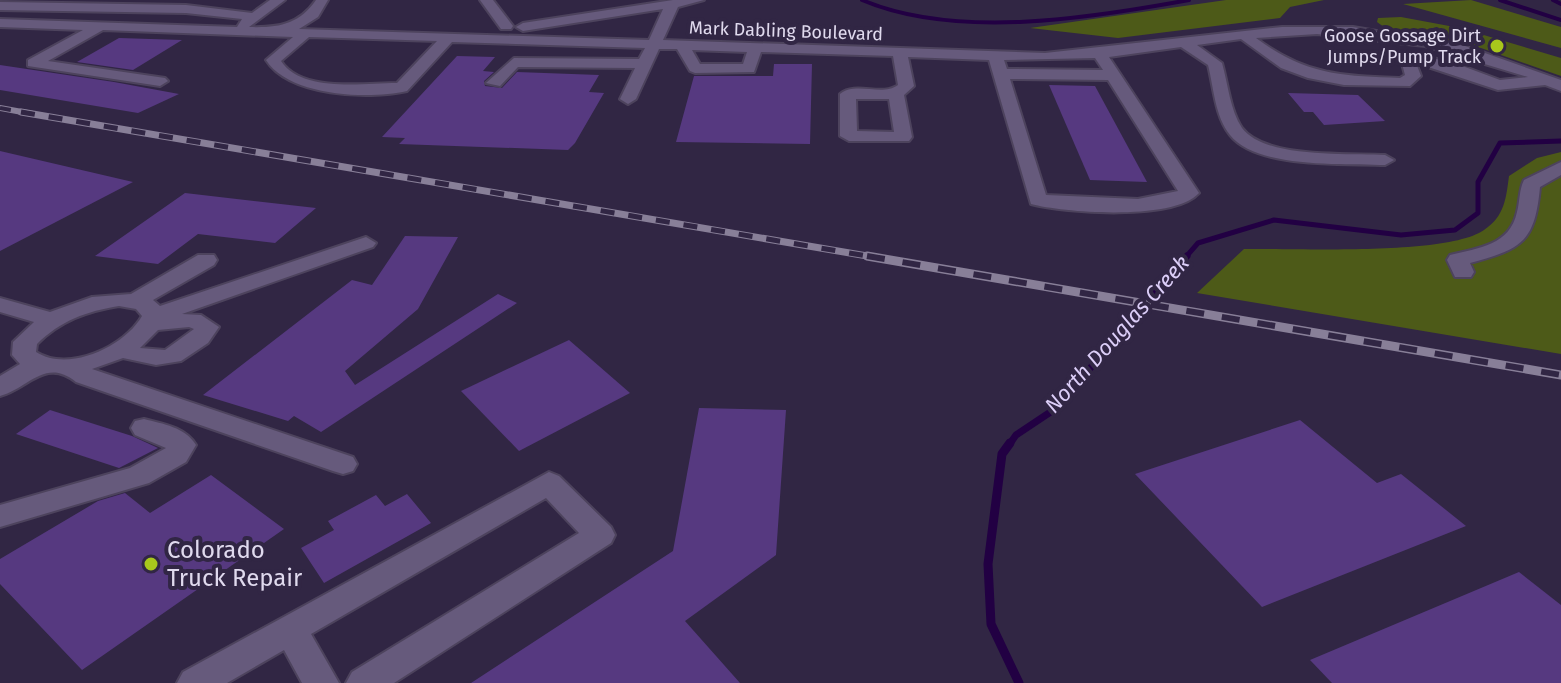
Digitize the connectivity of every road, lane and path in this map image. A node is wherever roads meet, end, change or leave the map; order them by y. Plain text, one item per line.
1 (94, 0) edge
2 (279, 0) edge
3 (322, 0) edge
4 (486, 0) edge
5 (698, 0) edge
6 (672, 5) junction
7 (0, 6) edge
8 (76, 9) junction
9 (255, 17) junction
10 (365, 21) dead end
11 (0, 23) edge
12 (40, 24) junction
13 (101, 26) junction
14 (506, 26) junction
15 (234, 31) junction
16 (284, 32) junction
17 (306, 33) junction
18 (1245, 36) junction
19 (448, 38) junction
20 (522, 40) junction
21 (0, 41) edge
22 (655, 44) junction
23 (1186, 44) junction
24 (682, 45) junction
25 (1408, 47) junction
26 (755, 48) junction
27 (900, 52) junction
28 (995, 55) junction
29 (1101, 56) junction
30 (514, 62) junction
31 (645, 64) junction
32 (1002, 74) junction
33 (1114, 75) junction
34 (160, 81) dead end
35 (494, 83) dead end
36 (1555, 83) edge
37 (896, 94) dead end
38 (628, 99) dead end
39 (1385, 160) dead end
40 (1561, 168) edge
41 (366, 243) dead end
42 (206, 260) dead end
43 (1463, 272) dead end
44 (134, 301) junction
45 (4, 309) edge
46 (50, 319) junction
47 (152, 320) junction
48 (120, 350) junction
49 (37, 364) junction
50 (72, 366) junction
51 (0, 388) edge
52 (144, 428) dead end
53 (343, 464) dead end
54 (0, 516) edge
55 (290, 630) junction
56 (195, 683) edge
57 (321, 683) edge
58 (364, 683) edge

1 - 8 street
2 - 9 street
3 - 16 street
4 - 14 street
5 - 6 street
6 - 14 street
6 - 22 street
7 - 8 street
8 - 9 street
8 - 12 street
9 - 15 street
10 - 14 street
11 - 12 street, Mark Dabling Boulevard
12 - 13 street, Mark Dabling Boulevard
12 - 21 street
13 - 15 street, Mark Dabling Boulevard
13 - 34 street
15 - 16 street, Mark Dabling Boulevard
16 - 17 street, Mark Dabling Boulevard
17 - 19 street, Mark Dabling Boulevard
17 - 19 street
18 - 23 street, Mark Dabling Boulevard
18 - 25 street, Mark Dabling Boulevard
18 - 25 street
19 - 20 street, Mark Dabling Boulevard
20 - 22 street, Mark Dabling Boulevard
20 - 30 street
22 - 24 street, Mark Dabling Boulevard
22 - 31 street
23 - 29 street, Mark Dabling Boulevard
23 - 39 street
24 - 26 street, Mark Dabling Boulevard
24 - 26 street
25 - 36 street, Mark Dabling Boulevard
25 - 36 street
26 - 27 street, Mark Dabling Boulevard
27 - 28 street, Mark Dabling Boulevard
27 - 37 street
28 - 29 street, Mark Dabling Boulevard
28 - 32 street
29 - 33 street
30 - 31 street
30 - 35 street
31 - 38 street
32 - 33 street
32 - 33 street
40 - 43 street
41 - 47 street
42 - 44 street
44 - 46 street
44 - 47 street
45 - 46 street
46 - 49 street
47 - 48 street
47 - 48 street
48 - 50 street
49 - 50 street
49 - 51 street
50 - 53 street
52 - 54 street
55 - 56 street
55 - 57 street
55 - 58 street

